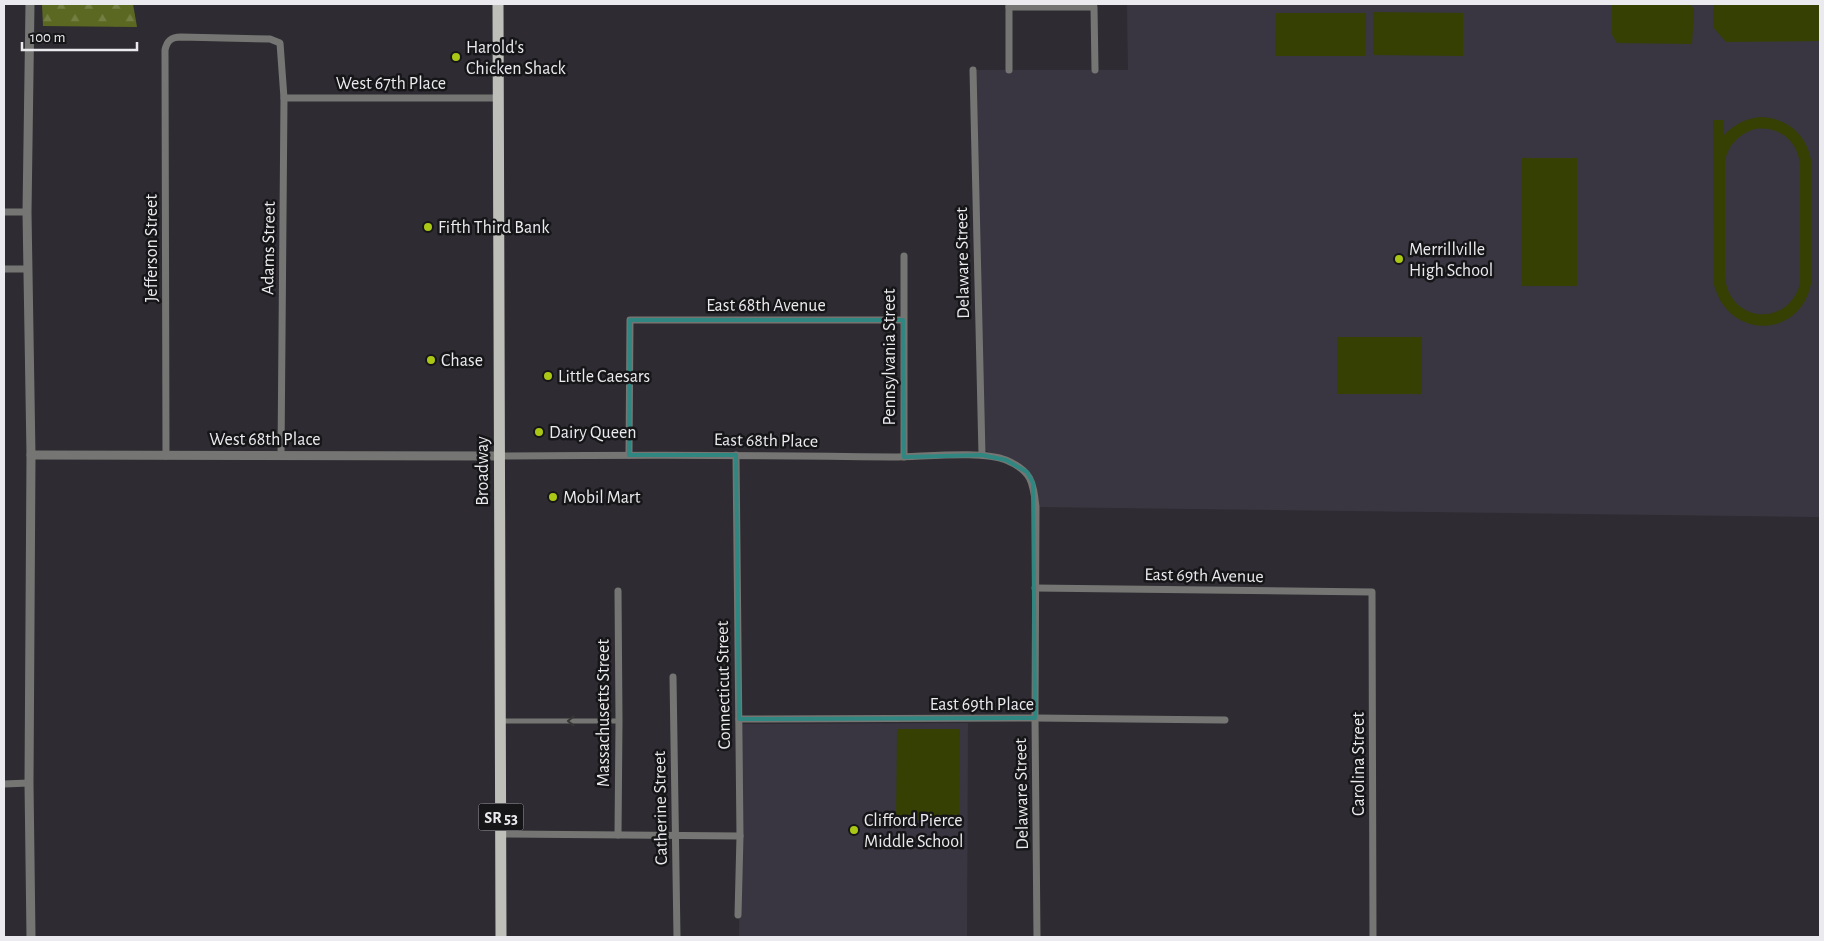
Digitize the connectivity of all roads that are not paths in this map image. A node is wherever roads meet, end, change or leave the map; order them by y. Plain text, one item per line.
1 (30, 4) edge
2 (498, 4) edge
3 (1009, 5) edge
4 (170, 40) joint
5 (973, 70) dead end
6 (1009, 70) dead end
7 (1095, 70) dead end
8 (284, 98) junction
9 (499, 98) junction
10 (4, 212) edge
11 (27, 212) junction
12 (904, 256) dead end
13 (4, 269) edge
14 (28, 269) junction
15 (903, 320) junction
16 (31, 455) junction
17 (281, 455) junction
18 (629, 455) junction
19 (736, 455) junction
20 (982, 455) junction
21 (166, 456) junction
22 (500, 456) junction
23 (904, 457) junction
24 (1028, 472) joint
25 (1035, 588) junction
26 (618, 591) dead end
27 (1372, 592) joint
28 (673, 677) dead end
29 (1035, 718) junction
30 (739, 719) junction
31 (1225, 720) dead end
32 (500, 721) junction
33 (619, 721) junction
34 (29, 783) junction
35 (4, 784) edge
36 (501, 834) junction
37 (618, 835) junction
38 (676, 835) junction
39 (740, 836) junction
40 (738, 915) dead end
41 (32, 937) edge
42 (501, 937) edge
43 (677, 937) edge
44 (1038, 937) edge
45 (1373, 937) edge

1 - 11 street
2 - 9 main road, Broadway / SR 53
3 - 6 street
3 - 7 street
4 - 8 street, Adams Street
4 - 21 street, Jefferson Street
5 - 20 street, Delaware Street
8 - 9 street, West 67th Place
8 - 17 street, Adams Street
9 - 22 main road, Broadway / SR 53
10 - 11 street
11 - 14 street
12 - 15 street, Pennsylvania Street
13 - 14 street
14 - 16 street
15 - 18 street, East 68th Avenue
15 - 23 street, Pennsylvania Street
16 - 21 street, West 68th Place
16 - 34 street
17 - 21 street, West 68th Place
17 - 22 street, West 68th Place
18 - 19 street, East 68th Place
18 - 22 street, East 68th Place
19 - 23 street, East 68th Place
19 - 30 street, Connecticut Street
20 - 23 street, East 68th Place
20 - 24 street, East 68th Place
22 - 32 main road, Broadway / SR 53
24 - 25 street, Delaware Street
25 - 27 street, East 69th Avenue
25 - 29 street, Delaware Street
26 - 33 street, Massachusetts Street
27 - 45 street, Carolina Street
28 - 38 street, Catherine Street
29 - 30 street, East 69th Place
29 - 31 street, East 69th Place
29 - 44 street, Delaware Street
30 - 39 street, Connecticut Street
33 -> 32 street
32 - 36 main road, Broadway / SR 53
33 - 37 street, Massachusetts Street
34 - 35 street
34 - 41 street
36 - 37 street
36 - 42 main road, Broadway / SR 53
37 - 38 street
38 - 39 street
38 - 43 street, Catherine Street
39 - 40 street, Connecticut Street

